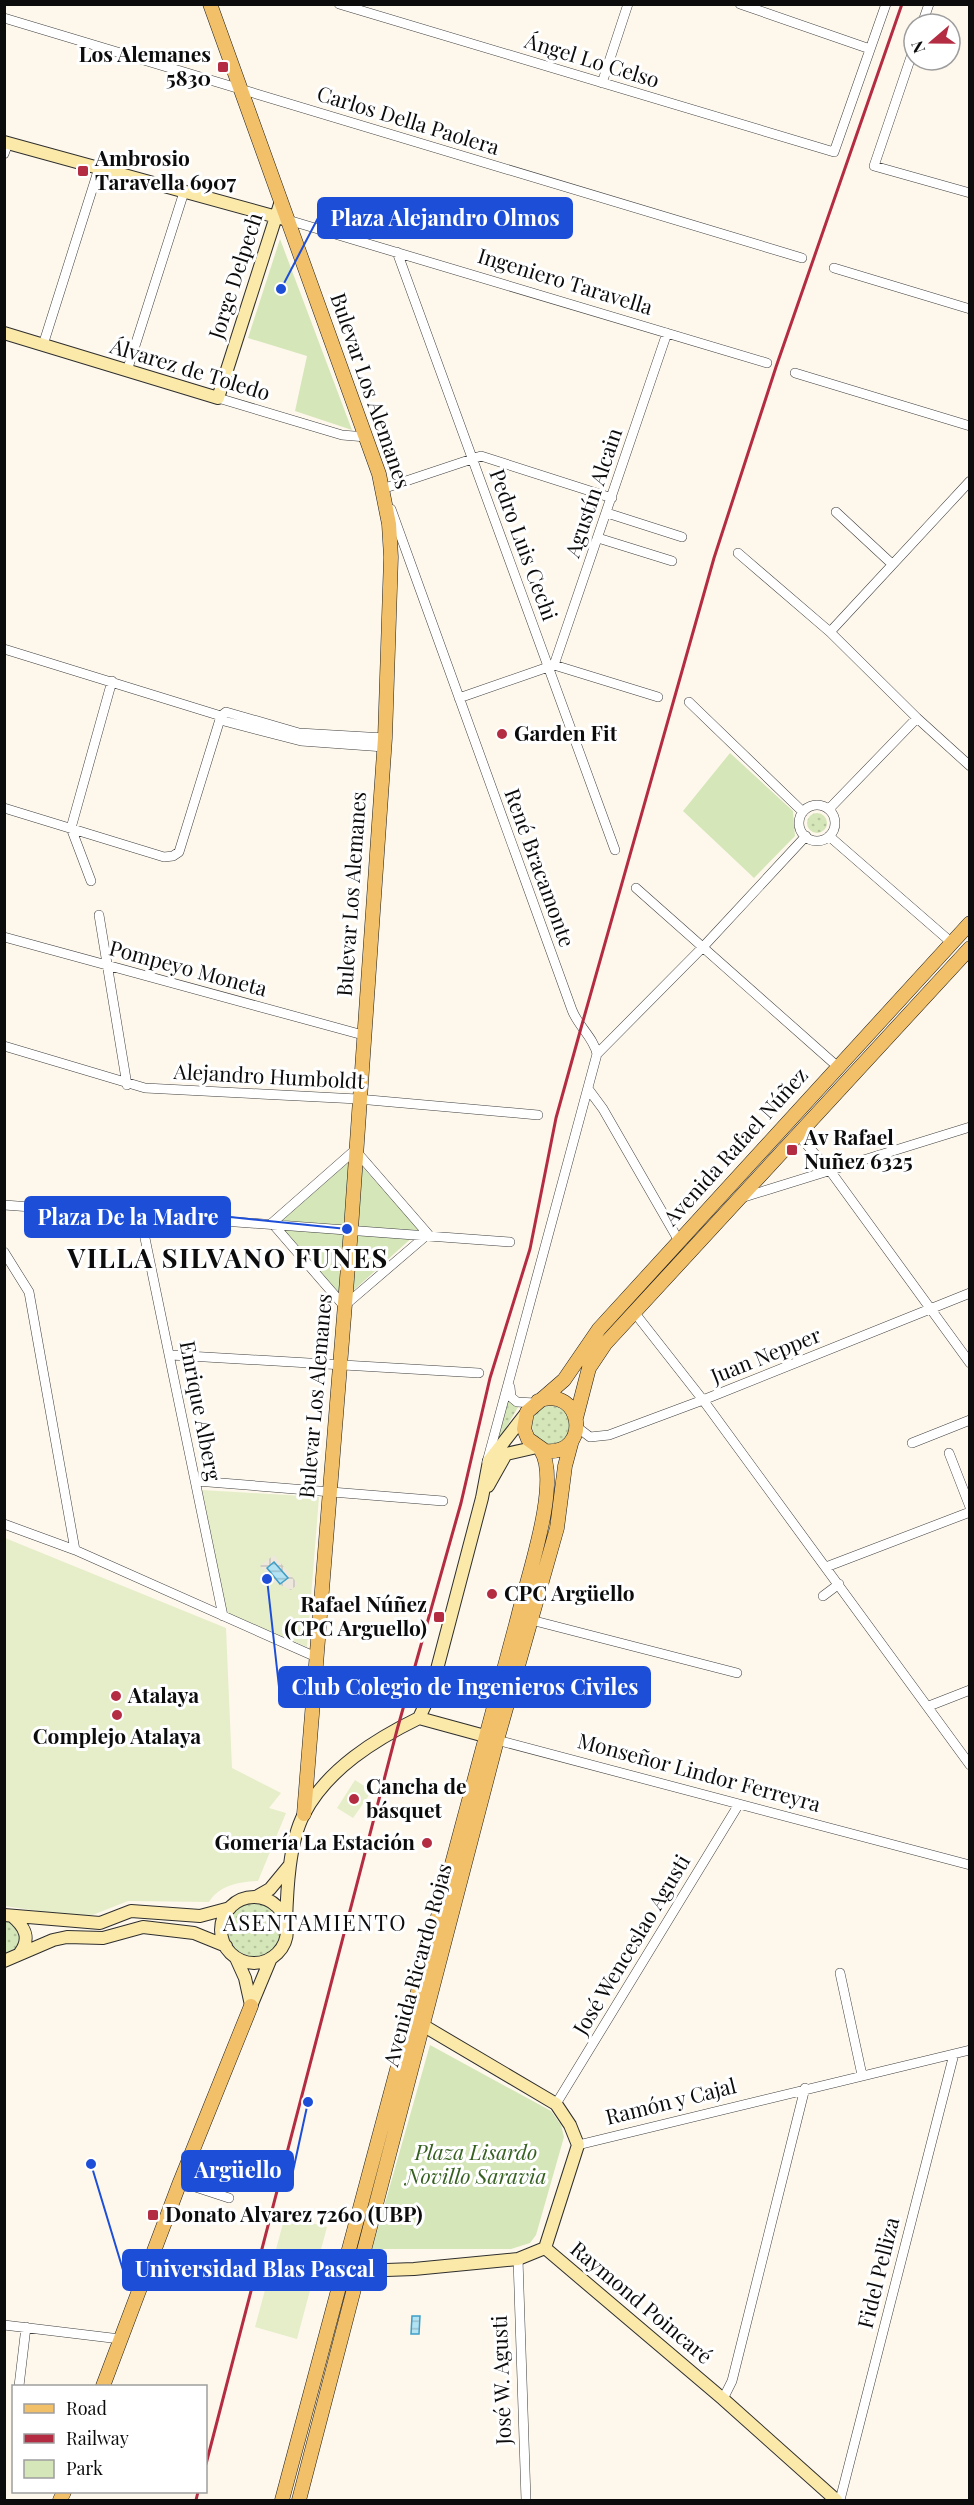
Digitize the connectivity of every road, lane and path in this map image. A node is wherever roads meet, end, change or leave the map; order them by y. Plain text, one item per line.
1 (210, 4) edge
2 (339, 4) edge
3 (628, 4) edge
4 (740, 4) edge
5 (886, 4) edge
6 (373, 9) edge
7 (4, 18) edge
8 (870, 49) junction
9 (906, 72) edge
10 (602, 83) junction
11 (241, 89) junction
12 (6, 146) edge
13 (99, 168) junction
14 (184, 192) junction
15 (969, 193) edge
16 (282, 218) junction
17 (397, 252) junction
18 (802, 258) dead end
19 (834, 268) dead end
20 (969, 309) edge
21 (4, 333) edge
22 (667, 333) junction
23 (43, 345) junction
24 (767, 363) dead end
25 (127, 371) junction
26 (795, 373) dead end
27 (218, 399) junction
28 (969, 426) edge
29 (366, 437) junction
30 (472, 457) junction
31 (969, 481) edge
32 (382, 489) junction
33 (612, 498) junction
34 (836, 512) dead end
35 (607, 513) junction
36 (682, 537) dead end
37 (598, 538) junction
38 (738, 553) dead end
39 (672, 561) dead end
40 (892, 564) junction
41 (830, 632) junction
42 (5, 651) edge
43 (551, 666) junction
44 (112, 681) junction
45 (658, 697) dead end
46 (459, 698) junction
47 (689, 702) dead end
48 (221, 716) junction
49 (917, 718) junction
50 (385, 743) junction
51 (969, 766) edge
52 (4, 808) edge
53 (830, 809) junction
54 (803, 812) junction
55 (71, 828) junction
56 (806, 836) junction
57 (829, 836) junction
58 (615, 850) dead end
59 (91, 881) dead end
60 (636, 888) dead end
61 (99, 915) dead end
62 (969, 923) edge
63 (4, 937) edge
64 (952, 943) junction
65 (703, 947) junction
66 (969, 948) edge
67 (107, 965) junction
68 (363, 1035) junction
69 (4, 1046) edge
70 (597, 1054) junction
71 (838, 1067) junction
72 (127, 1085) junction
73 (589, 1090) junction
74 (358, 1099) junction
75 (538, 1114) dead end
76 (969, 1126) edge
77 (798, 1135) junction
78 (355, 1150) junction
79 (784, 1151) junction
80 (831, 1172) junction
81 (741, 1198) junction
82 (4, 1205) edge
83 (140, 1214) junction
84 (272, 1223) junction
85 (351, 1229) junction
86 (428, 1234) junction
87 (679, 1241) junction
88 (510, 1242) dead end
89 (4, 1252) edge
90 (969, 1293) edge
91 (344, 1306) junction
92 (930, 1309) junction
93 (634, 1312) junction
94 (171, 1355) junction
95 (338, 1364) junction
96 (969, 1364) edge
97 (479, 1373) dead end
98 (510, 1385) junction
99 (703, 1400) junction
100 (534, 1406) junction
101 (969, 1420) edge
102 (575, 1429) junction
103 (912, 1443) dead end
104 (539, 1448) junction
105 (950, 1453) dead end
106 (486, 1467) junction
107 (196, 1481) junction
108 (329, 1490) junction
109 (482, 1498) junction
110 (443, 1501) dead end
111 (969, 1507) edge
112 (969, 1512) edge
113 (4, 1524) edge
114 (75, 1551) junction
115 (826, 1566) junction
116 (839, 1584) junction
117 (823, 1596) dead end
118 (223, 1616) junction
119 (531, 1620) junction
120 (316, 1657) junction
121 (736, 1673) dead end
122 (969, 1690) edge
123 (431, 1692) junction
124 (929, 1706) junction
125 (419, 1718) junction
126 (444, 1725) junction
127 (491, 1738) junction
128 (308, 1759) junction
129 (969, 1765) edge
130 (333, 1776) junction
131 (740, 1804) junction
132 (304, 1814) junction
133 (290, 1865) junction
134 (969, 1865) edge
135 (256, 1897) junction
136 (230, 1908) junction
137 (8, 1916) edge
138 (286, 1922) junction
139 (226, 1946) junction
140 (20, 1953) junction
141 (236, 1958) junction
142 (271, 1958) junction
143 (4, 1960) edge
144 (423, 1967) junction
145 (840, 1973) dead end
146 (251, 2006) junction
147 (424, 2026) junction
148 (969, 2050) edge
149 (954, 2054) junction
150 (862, 2075) junction
151 (805, 2088) junction
152 (556, 2104) junction
153 (578, 2145) junction
154 (180, 2182) junction
155 (229, 2198) dead end
156 (545, 2248) junction
157 (518, 2259) junction
158 (352, 2268) junction
159 (4, 2325) edge
160 (26, 2327) junction
161 (120, 2339) junction
162 (19, 2385) edge
163 (103, 2385) edge
164 (723, 2399) junction
165 (282, 2500) edge
166 (299, 2500) edge
167 (526, 2500) edge
168 (838, 2500) edge

1 - 11 main road, Bulevar Los Alemanes
2 - 6 street, Ángel Lo Celso
3 - 10 street
4 - 8 street
5 - 8 street
6 - 10 street, Ángel Lo Celso
7 - 11 street, Carlos Della Paolera
8 - 10 street, Ángel Lo Celso
9 - 15 street
11 - 16 main road, Bulevar Los Alemanes
11 - 18 street, Carlos Della Paolera
12 - 13 main road, Ingeniero Taravella
13 - 14 main road, Ingeniero Taravella
13 - 23 street
14 - 16 main road, Ingeniero Taravella
14 - 25 street
16 - 17 street, Ingeniero Taravella
16 - 27 main road, Jorge Delpech
16 - 29 main road, Bulevar Los Alemanes
17 - 22 street, Ingeniero Taravella
17 - 30 street, Pedro Luis Cechi
19 - 20 street
21 - 23 main road, Álvarez de Toledo
22 - 24 street, Ingeniero Taravella
22 - 33 street, Agustín Alcain
23 - 25 main road, Álvarez de Toledo
25 - 27 main road, Álvarez de Toledo
26 - 28 street
27 - 29 street, Álvarez de Toledo
29 - 32 main road, Bulevar Los Alemanes
30 - 32 street
30 - 33 street
30 - 43 street, Pedro Luis Cechi
31 - 40 street
32 - 46 street, René Bracamonte
32 - 50 main road, Bulevar Los Alemanes
33 - 35 street, Agustín Alcain
34 - 40 street
35 - 36 street
35 - 37 street, Agustín Alcain
37 - 39 street
37 - 43 street, Agustín Alcain
38 - 41 street
40 - 41 street
41 - 49 street
42 - 44 street
43 - 45 street
43 - 46 street
43 - 58 street, Pedro Luis Cechi
44 - 48 street
44 - 55 street
46 - 70 street, René Bracamonte
47 - 54 street
48 - 50 street
48 - 55 street
49 - 51 street
49 - 53 street
50 - 68 main road, Bulevar Los Alemanes
52 - 55 street
53 - 54 street
53 - 57 street
54 - 56 street
55 - 59 street
56 - 57 street
56 - 65 street
57 - 64 street
60 - 65 street
61 - 67 street
62 - 64 main road, Avenida Rafael Núñez
63 - 67 street, Pompeyo Moneta
64 - 71 main road, Avenida Rafael Núñez
65 - 70 street
65 - 71 street
66 - 77 main road, Avenida Rafael Núñez
67 - 68 street, Pompeyo Moneta
67 - 72 street
68 - 74 main road, Bulevar Los Alemanes
69 - 72 street, Alejandro Humboldt
70 - 73 street
71 - 79 main road
71 - 87 main road, Avenida Rafael Núñez
72 - 74 street, Alejandro Humboldt
73 - 87 street
73 - 98 street
74 - 75 street, Alejandro Humboldt
74 - 78 main road, Bulevar Los Alemanes
76 - 80 street
77 - 79 main road, Avenida Rafael Núñez
77 - 80 street
78 - 84 street
78 - 85 main road, Bulevar Los Alemanes
78 - 86 street
79 - 81 main road, Avenida Rafael Núñez
80 - 81 street
80 - 92 street
81 - 93 main road, Avenida Rafael Núñez
82 - 83 street
83 - 84 street
83 - 94 street, Enrique Alberg
84 - 85 street
84 - 91 street
85 - 86 street
85 - 91 main road, Bulevar Los Alemanes
86 - 88 street
86 - 91 street
87 - 100 main road, Avenida Rafael Núñez
89 - 114 street
90 - 92 street, Juan Nepper
91 - 95 main road, Bulevar Los Alemanes
92 - 96 street
92 - 99 street, Juan Nepper
93 - 99 street
93 - 102 main road, Avenida Rafael Núñez
94 - 95 street
94 - 107 street, Enrique Alberg
95 - 97 street
95 - 108 main road, Bulevar Los Alemanes
98 - 100 street
98 - 106 street
99 - 102 street, Juan Nepper
99 - 115 street
100 - 102 main road
100 - 104 main road
100 - 106 main road, Avenida Rafael Núñez
101 - 103 street
102 - 104 main road, Avenida Rafael Núñez
102 - 119 main road, Avenida Ricardo Rojas
104 - 109 main road, Avenida Rafael Núñez
104 - 127 main road, Avenida Ricardo Rojas
105 - 111 street
106 - 109 main road, Avenida Rafael Núñez
107 - 108 street
107 - 118 street, Enrique Alberg
108 - 110 street
108 - 120 main road, Bulevar Los Alemanes
109 - 123 main road, Avenida Rafael Núñez
112 - 115 street
113 - 114 street
114 - 118 street
115 - 116 street
116 - 117 street
116 - 124 street
118 - 120 street
119 - 121 street
119 - 127 main road, Avenida Ricardo Rojas
120 - 128 main road, Bulevar Los Alemanes
122 - 124 street
123 - 125 main road, Avenida Rafael Núñez
123 - 126 main road
124 - 129 street
125 - 126 main road, Monseñor Lindor Ferreyra
125 - 130 main road
126 - 127 main road, Monseñor Lindor Ferreyra
127 - 131 street, Monseñor Lindor Ferreyra
127 - 144 main road, Avenida Ricardo Rojas
127 - 147 main road, Avenida Ricardo Rojas
128 - 130 main road
128 - 132 main road, Bulevar Los Alemanes
130 - 132 main road
131 - 134 street, Monseñor Lindor Ferreyra
131 - 152 street, José Wenceslao Agusti
132 - 133 main road
133 - 135 main road
133 - 138 main road
135 - 136 main road
135 - 138 main road
136 - 137 main road
136 - 139 main road
137 - 140 main road
138 - 142 main road
139 - 140 main road
139 - 141 main road
140 - 143 main road
141 - 142 main road
141 - 146 main road
142 - 146 main road
144 - 147 main road
144 - 158 main road, Avenida Ricardo Rojas
145 - 150 street
146 - 154 main road
147 - 152 main road
147 - 158 main road, Avenida Ricardo Rojas
148 - 149 street, Ramón y Cajal
149 - 150 street, Ramón y Cajal
149 - 168 street, Fidel Pelliza
150 - 151 street, Ramón y Cajal
151 - 153 street, Ramón y Cajal
151 - 164 street
152 - 153 main road
153 - 156 main road
154 - 155 street
154 - 161 main road
156 - 157 main road, Raymond Poincaré
156 - 164 main road, Raymond Poincaré
157 - 158 main road, Raymond Poincaré
157 - 167 street, José W. Agusti
158 - 165 main road, Avenida Ricardo Rojas
158 - 166 main road, Avenida Ricardo Rojas
159 - 160 street
160 - 161 street
160 - 162 street
161 - 163 main road
164 - 168 main road, Raymond Poincaré

